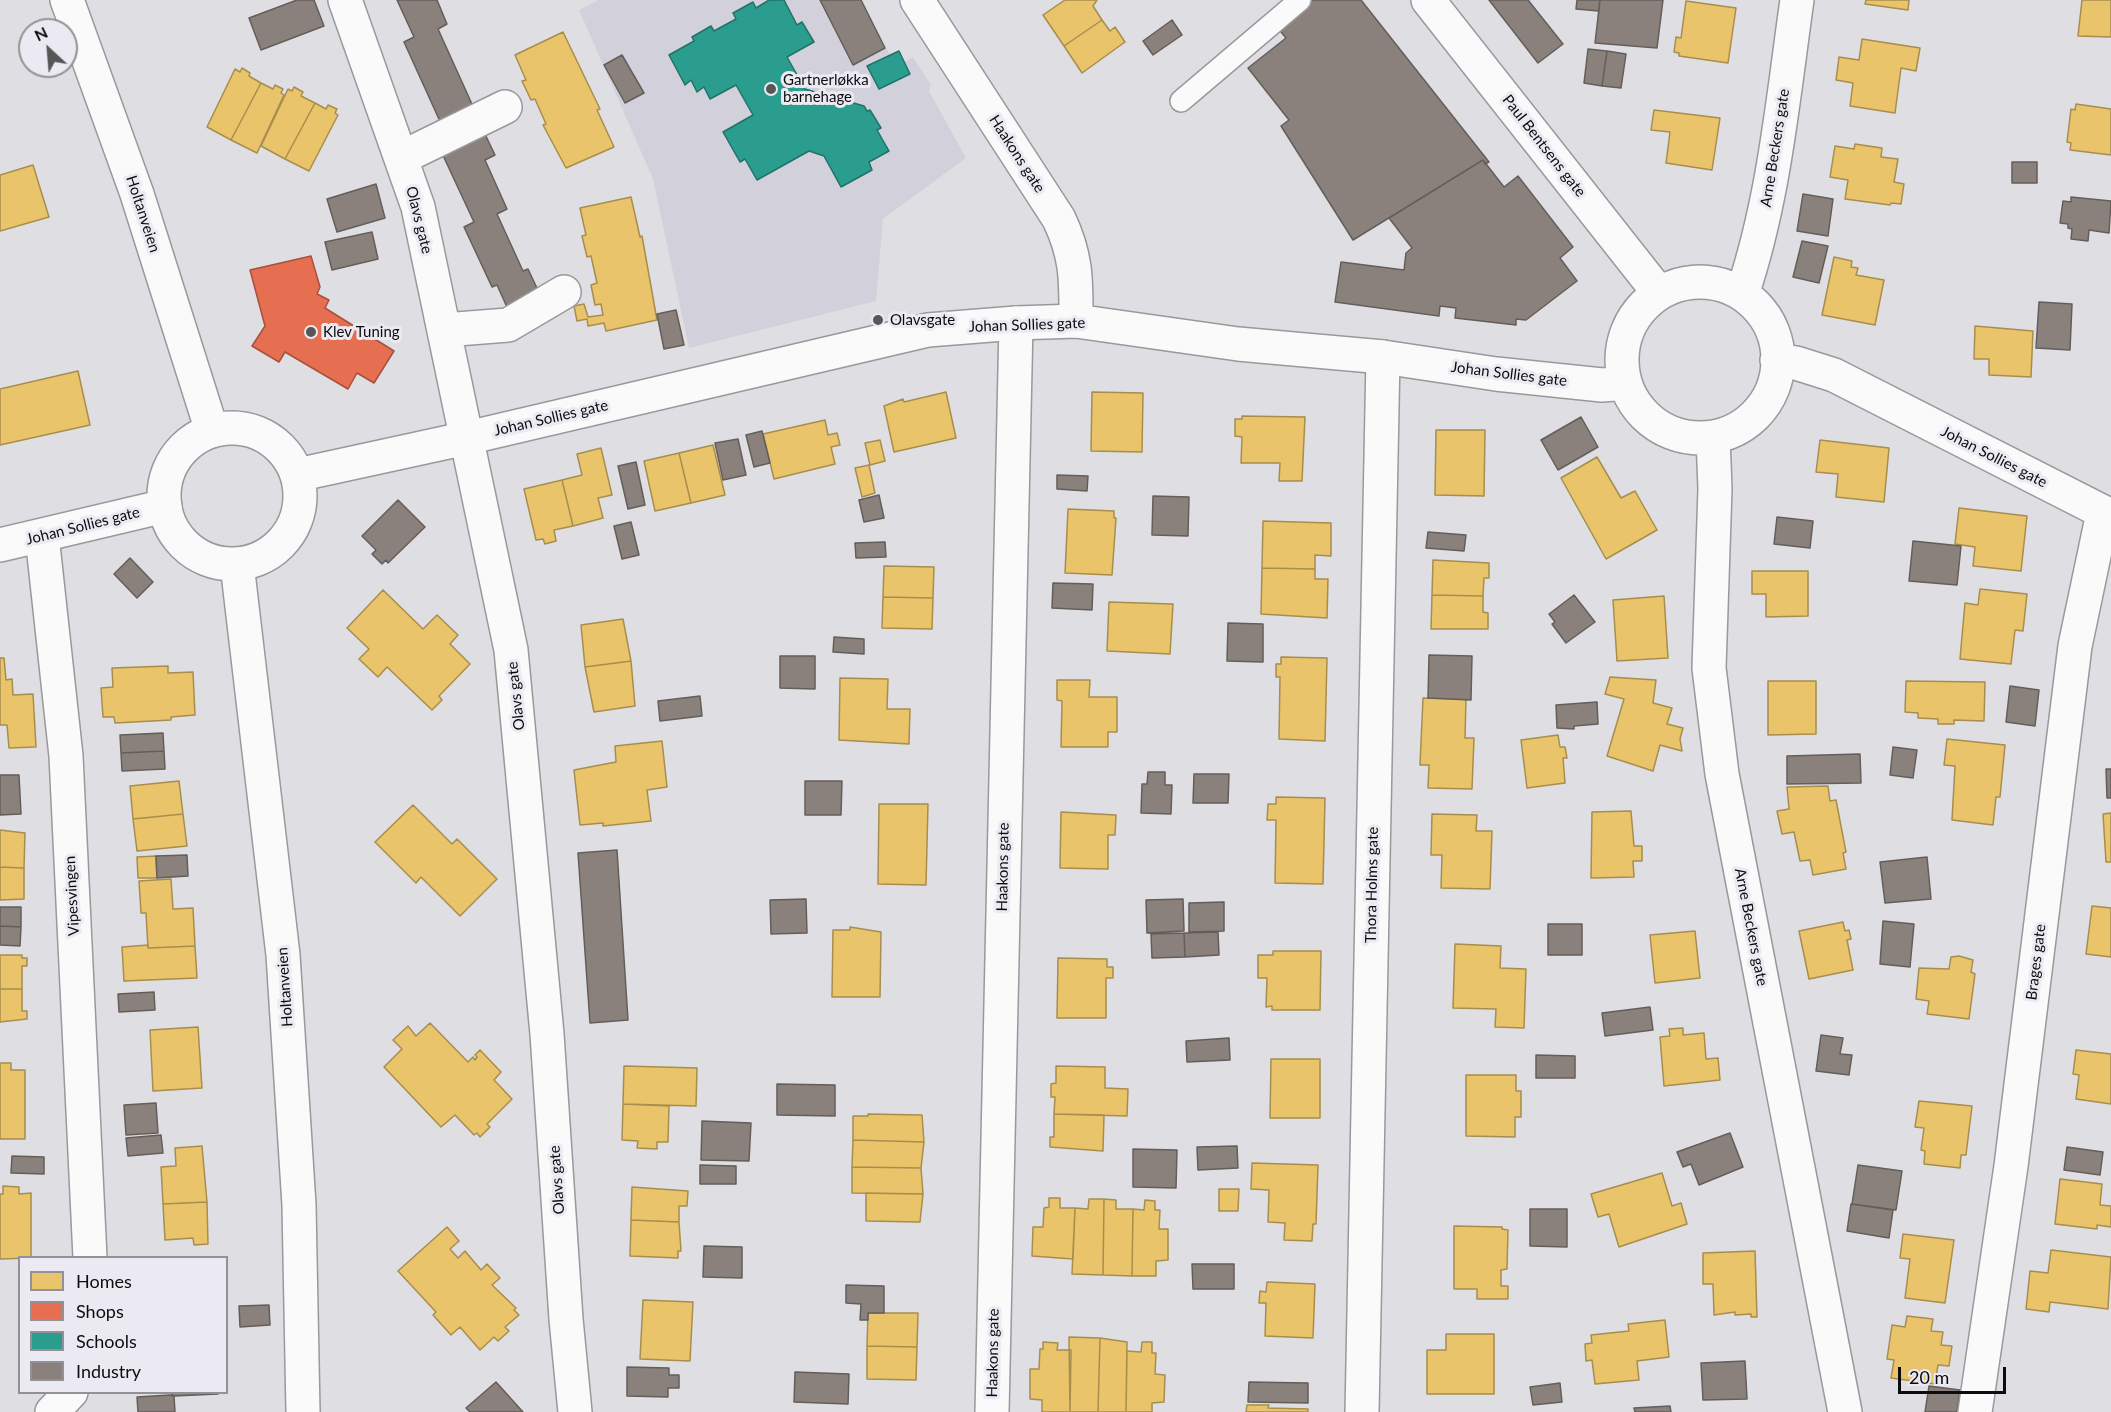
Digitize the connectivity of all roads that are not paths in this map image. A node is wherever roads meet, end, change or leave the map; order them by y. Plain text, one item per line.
1 (68, 0) edge
2 (345, 0) edge
3 (917, 0) edge
4 (1300, 0) edge
5 (1428, 0) edge
6 (1797, 0) edge
7 (1181, 101) dead end
8 (505, 107) dead end
9 (401, 158) junction
10 (564, 292) dead end
11 (1659, 293) junction
12 (1742, 294) junction
13 (1076, 321) junction
14 (1016, 323) junction
15 (444, 330) junction
16 (1383, 357) junction
17 (1777, 360) junction
18 (1625, 383) junction
19 (212, 431) junction
20 (1713, 437) junction
21 (467, 438) junction
22 (297, 475) junction
23 (165, 506) junction
24 (2107, 514) edge
25 (42, 536) junction
26 (0, 545) edge
27 (237, 564) junction
28 (90, 1256) edge
29 (70, 1394) edge
30 (84, 1394) edge
31 (52, 1412) edge
32 (90, 1412) edge
33 (303, 1412) edge
34 (575, 1412) edge
35 (992, 1412) edge
36 (1362, 1412) edge
37 (1845, 1412) edge
38 (1975, 1412) edge

1 - 19 street, Holtanveien
2 - 9 street, Olavs gate
3 - 13 street, Haakons gate
4 - 7 lane
5 - 11 street, Paul Bentsens gate
6 - 12 street, Arne Beckers gate
8 - 9 street
9 - 15 street, Olavs gate
10 - 15 street
11 - 12 street
11 - 18 street
12 - 17 street
13 - 14 street, Johan Sollies gate
13 - 16 street, Johan Sollies gate
14 - 21 street, Johan Sollies gate
14 - 35 street, Haakons gate
15 - 21 street, Olavs gate
16 - 18 street, Johan Sollies gate
16 - 36 street, Thora Holms gate
17 - 20 street
17 - 24 street, Johan Sollies gate
18 - 20 street
19 - 22 street
19 - 23 street
20 - 37 street, Arne Beckers gate
21 - 22 street, Johan Sollies gate
21 - 34 street, Olavs gate
22 - 27 street
23 - 25 street, Johan Sollies gate
23 - 27 street
24 - 38 street, Brages gate
25 - 26 street, Johan Sollies gate
25 - 28 street, Vipesvingen
27 - 33 street, Holtanveien
29 - 31 street
30 - 32 street

